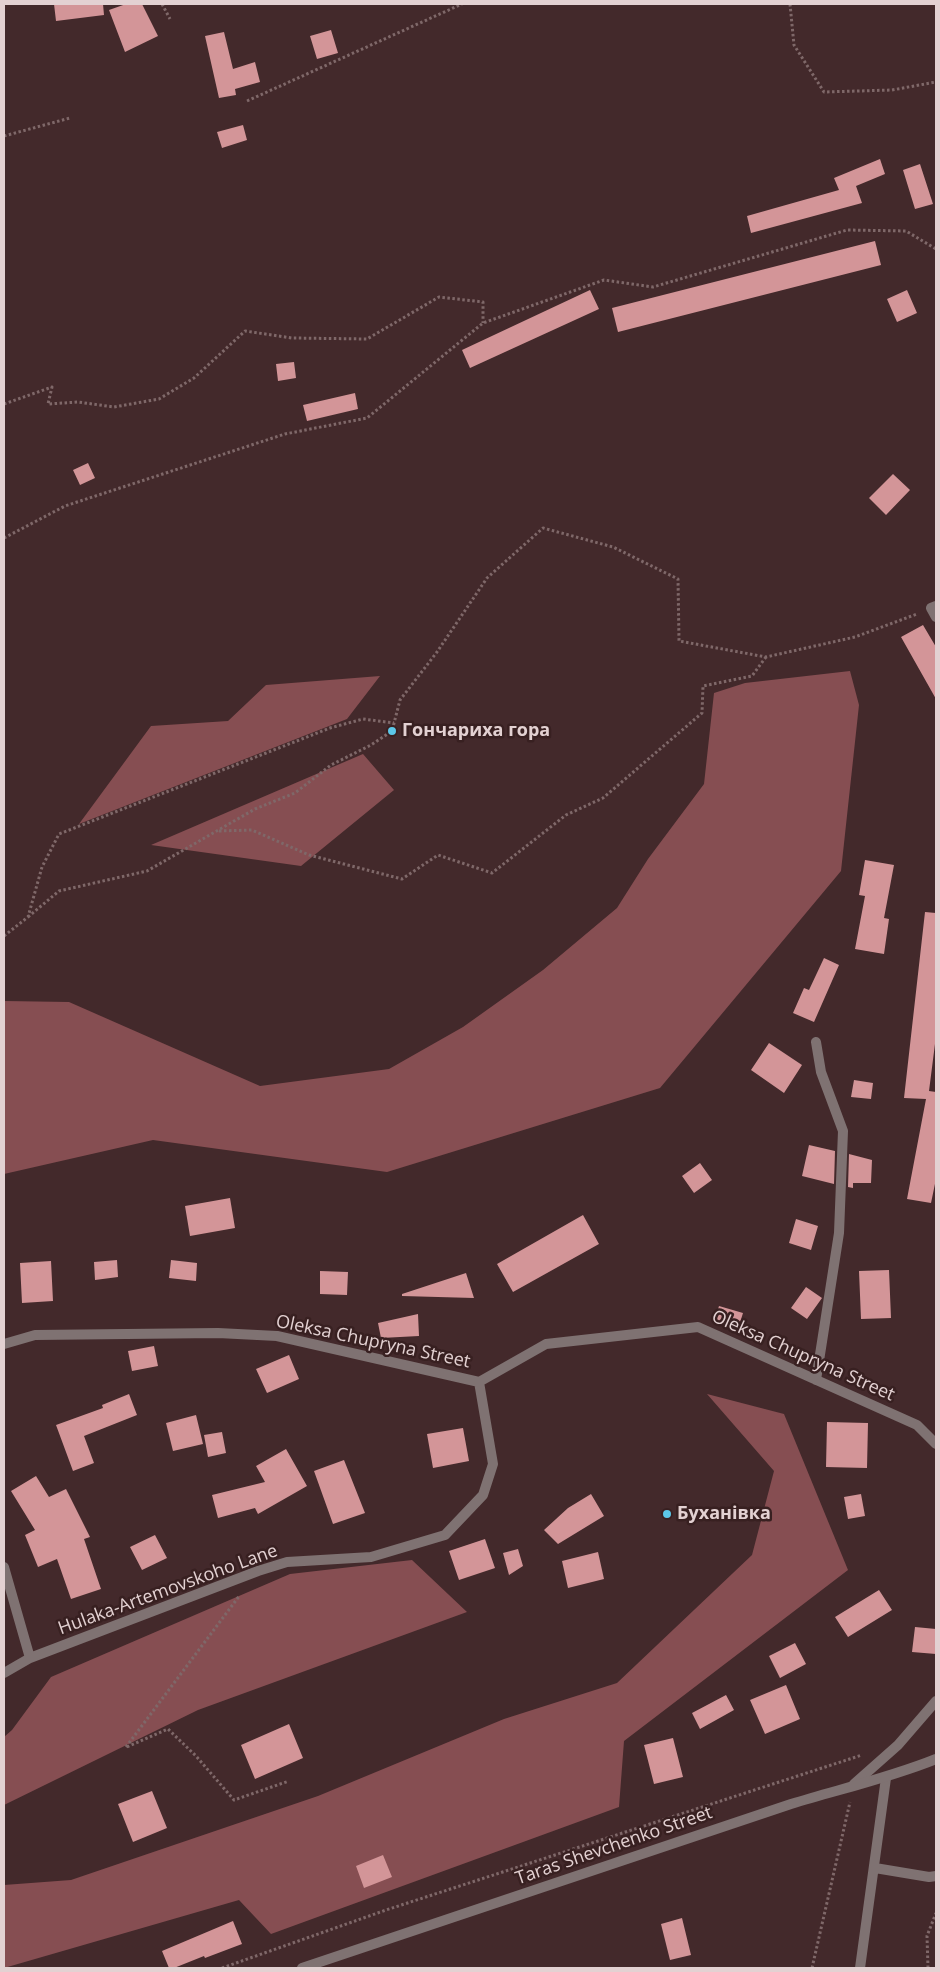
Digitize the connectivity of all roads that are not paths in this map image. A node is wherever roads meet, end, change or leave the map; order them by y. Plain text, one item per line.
1 (816, 1042) dead end
2 (4, 1344) edge
3 (816, 1380) junction
4 (479, 1382) junction
5 (936, 1444) edge
6 (4, 1567) edge
7 (30, 1658) junction
8 (4, 1673) edge
9 (936, 1701) edge
10 (934, 1760) edge
11 (886, 1778) junction
12 (854, 1784) junction
13 (875, 1868) junction
14 (936, 1876) edge
15 (302, 1968) edge
16 (860, 1968) edge

1 - 3 street
2 - 4 street, Oleksa Chupryna Street
3 - 4 street, Oleksa Chupryna Street
3 - 5 street, Oleksa Chupryna Street
4 - 7 street, Hulaka-Artemovskoho Lane
6 - 7 street
7 - 8 street, Hulaka-Artemovskoho Lane
9 - 12 street
10 - 11 street, Taras Shevchenko Street
11 - 12 street, Taras Shevchenko Street
11 - 13 street
12 - 15 street, Taras Shevchenko Street
13 - 14 street
13 - 16 street

